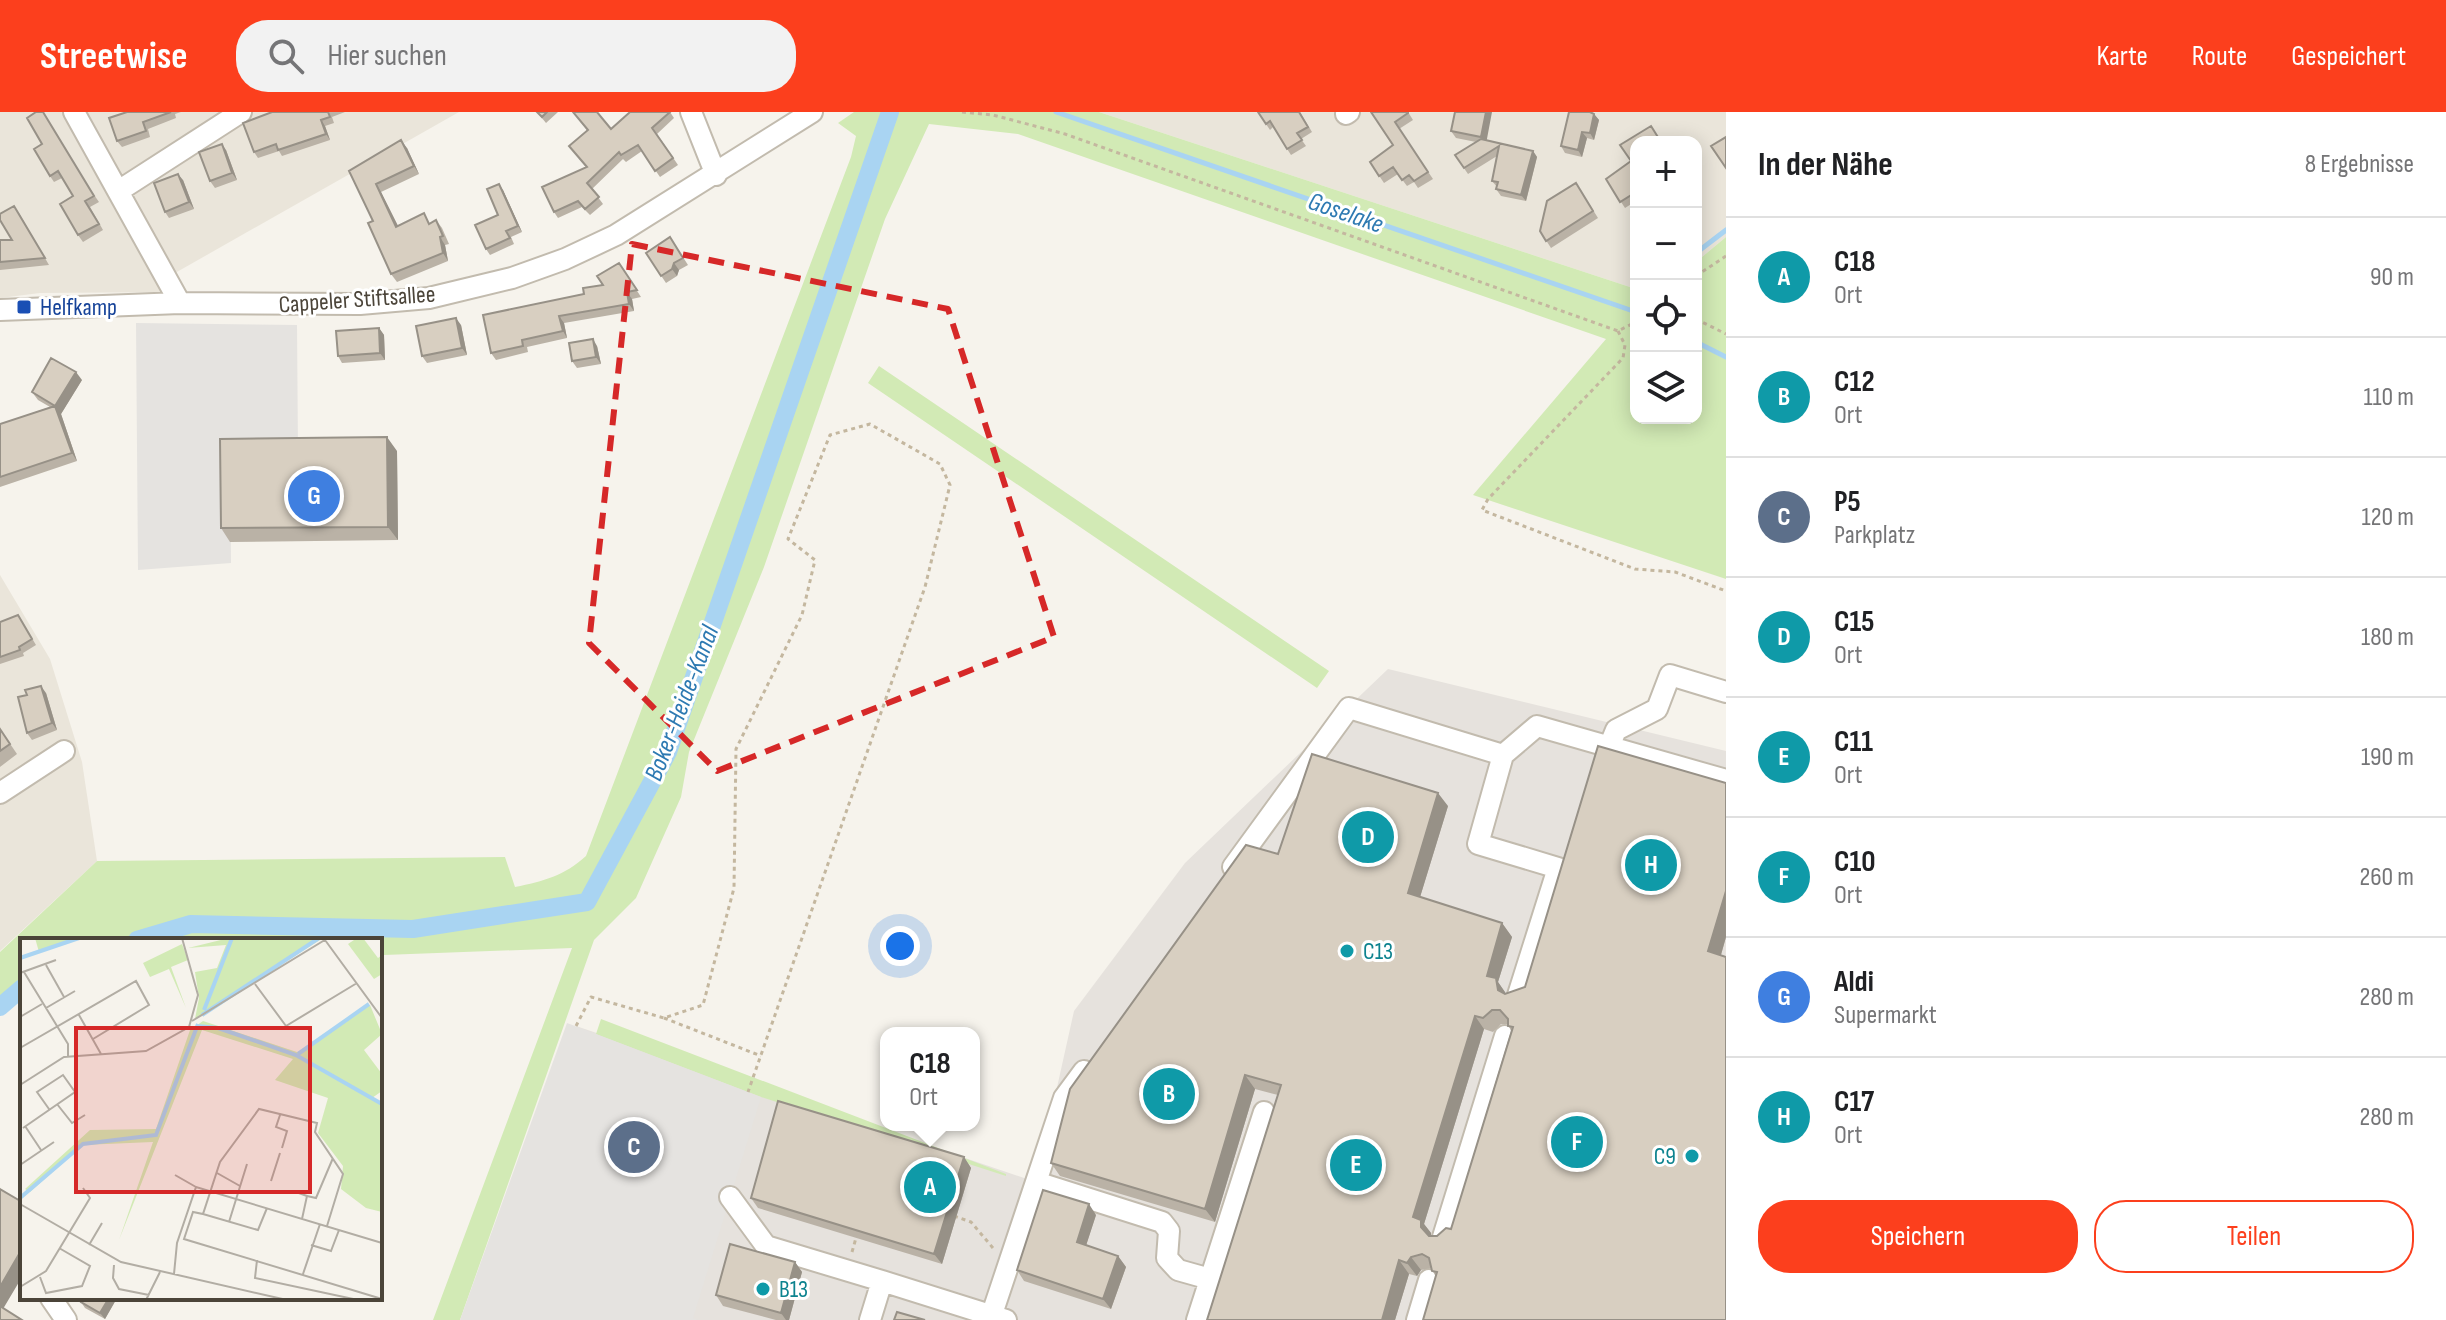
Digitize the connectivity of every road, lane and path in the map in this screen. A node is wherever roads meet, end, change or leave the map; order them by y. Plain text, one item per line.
1 (74, 112) edge
2 (241, 112) edge
3 (691, 112) edge
4 (812, 112) edge
5 (962, 112) edge
6 (716, 175) junction
7 (120, 190) junction
8 (1726, 256) edge
9 (1702, 272) edge
10 (180, 303) junction
11 (0, 310) edge
12 (1702, 322) edge
13 (1630, 326) edge
14 (1618, 331) junction
15 (1726, 334) edge
16 (1726, 591) edge
17 (1726, 692) edge
18 (1609, 747) junction
19 (64, 751) dead end
20 (1503, 755) junction
21 (1726, 780) edge
22 (0, 793) edge
23 (1221, 884) edge
24 (1518, 995) edge
25 (664, 1018) junction
26 (576, 1026) dead end
27 (1505, 1036) edge
28 (761, 1056) junction
29 (1092, 1060) edge
30 (748, 1092) dead end
31 (1264, 1112) dead end
32 (1036, 1182) junction
33 (730, 1197) dead end
34 (944, 1213) edge
35 (1443, 1237) edge
36 (1008, 1267) junction
37 (1210, 1279) junction
38 (1429, 1280) edge
39 (882, 1281) junction
40 (52, 1300) edge
41 (996, 1319) edge
42 (66, 1320) edge
43 (870, 1320) edge
44 (1197, 1320) edge
45 (1417, 1320) edge

1 - 7 street
2 - 7 street
3 - 6 street
4 - 6 street, Cappeler Stiftsallee
5 - 14 path
6 - 10 street, Cappeler Stiftsallee
7 - 10 street
8 - 9 path
10 - 11 street, Cappeler Stiftsallee
12 - 15 path
13 - 14 path
14 - 16 path
17 - 18 street
18 - 20 street
18 - 21 street
19 - 22 street
20 - 23 street
20 - 24 street
25 - 26 path
25 - 28 path
25 - 28 path
27 - 35 street
28 - 30 path
29 - 32 street
31 - 37 street
32 - 36 street
32 - 37 street
33 - 39 street
34 - 36 path
36 - 41 street
37 - 44 street
38 - 45 street
39 - 41 street
39 - 43 street
40 - 42 street

